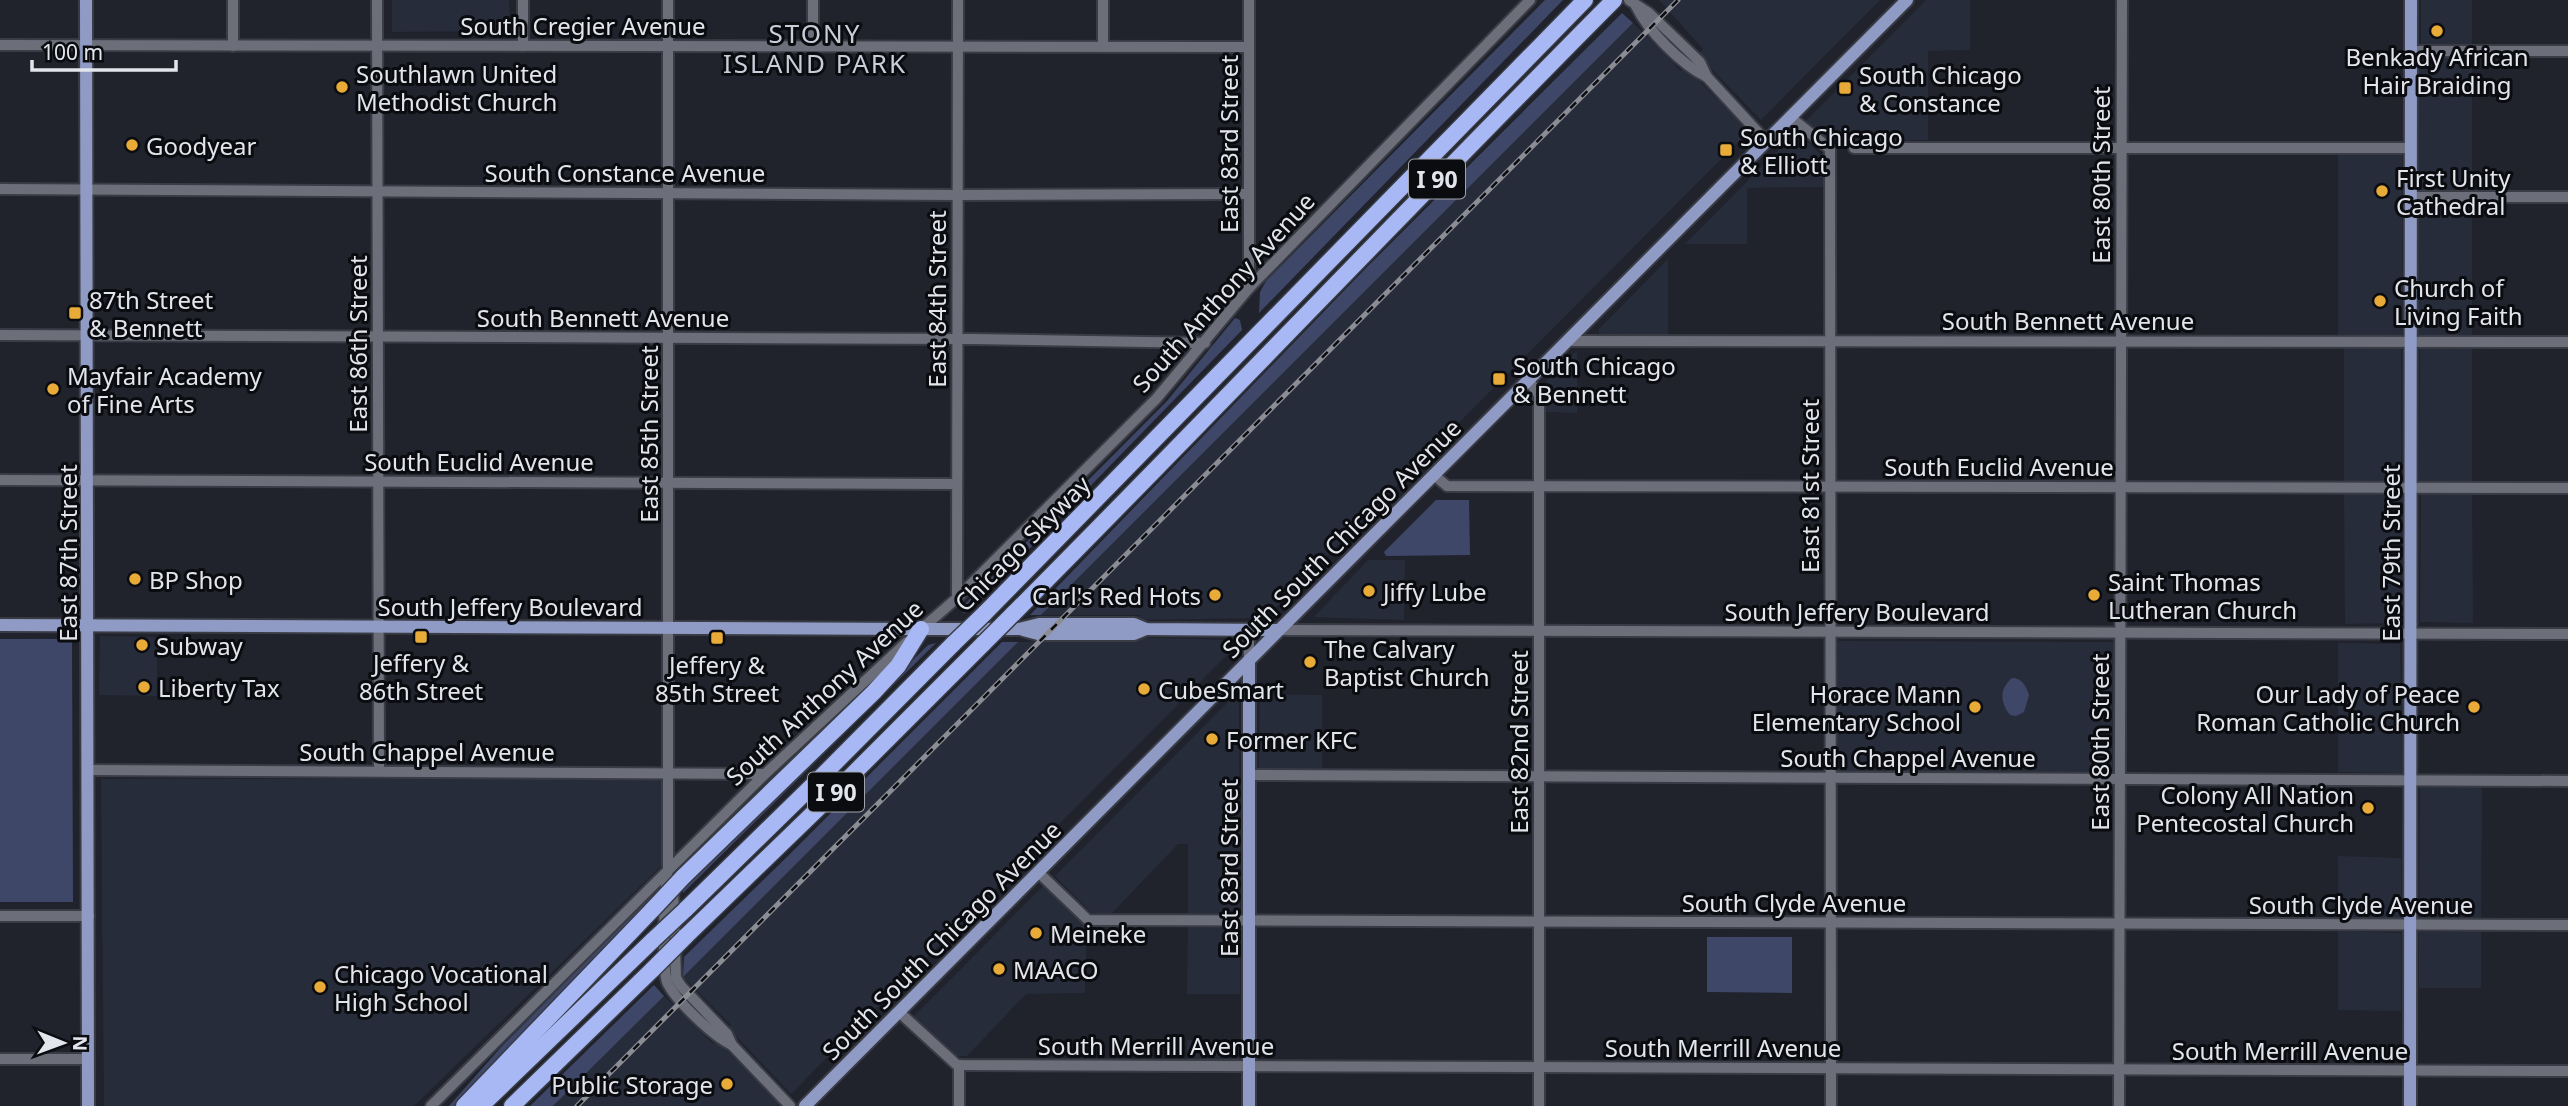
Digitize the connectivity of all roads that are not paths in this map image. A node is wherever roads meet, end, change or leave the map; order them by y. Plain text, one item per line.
1 (86, 0) edge
2 (233, 0) edge
3 (377, 0) edge
4 (523, 0) edge
5 (668, 0) edge
6 (813, 0) edge
7 (957, 0) edge
8 (1103, 0) edge
9 (1249, 0) edge
10 (1530, 0) edge
11 (1585, 0) edge
12 (1906, 0) edge
13 (2122, 0) edge
14 (2411, 0) edge
15 (1614, 1) edge
16 (1633, 3) edge
17 (0, 45) edge
18 (86, 45) junction
19 (233, 46) junction
20 (377, 46) junction
21 (523, 46) junction
22 (668, 46) junction
23 (813, 46) junction
24 (957, 46) junction
25 (1103, 46) junction
26 (1249, 47) junction
27 (2411, 51) junction
28 (2568, 51) edge
29 (1790, 117) junction
30 (1766, 141) junction
31 (1854, 148) dead end
32 (2411, 148) junction
33 (2121, 149) junction
34 (86, 189) junction
35 (0, 190) edge
36 (378, 191) junction
37 (668, 193) junction
38 (1249, 194) junction
39 (957, 195) junction
40 (2411, 197) junction
41 (2568, 197) edge
42 (1249, 288) junction
43 (0, 335) edge
44 (87, 335) junction
45 (377, 337) junction
46 (668, 338) junction
47 (957, 339) junction
48 (1567, 341) junction
49 (1830, 341) junction
50 (2121, 342) junction
51 (2411, 342) junction
52 (2568, 342) edge
53 (1205, 343) junction
54 (1529, 381) junction
55 (1434, 475) junction
56 (0, 480) edge
57 (88, 480) junction
58 (378, 482) junction
59 (669, 484) junction
60 (957, 484) junction
61 (1539, 486) junction
62 (1830, 487) junction
63 (2121, 487) junction
64 (2411, 488) junction
65 (2568, 488) edge
66 (957, 598) junction
67 (1016, 621) junction
68 (0, 625) edge
69 (88, 625) junction
70 (378, 627) junction
71 (669, 628) junction
72 (921, 629) junction
73 (1249, 630) junction
74 (1278, 630) junction
75 (1539, 631) junction
76 (1830, 632) junction
77 (2120, 632) junction
78 (2410, 633) junction
79 (2568, 634) edge
80 (1249, 660) junction
81 (89, 770) junction
82 (379, 771) junction
83 (668, 773) junction
84 (765, 775) junction
85 (1249, 775) junction
86 (1539, 776) junction
87 (1830, 778) junction
88 (2120, 779) junction
89 (2410, 780) junction
90 (2568, 781) edge
91 (1038, 872) junction
92 (676, 873) junction
93 (0, 916) edge
94 (89, 916) junction
95 (1249, 920) junction
96 (1539, 922) junction
97 (1830, 923) junction
98 (2120, 924) junction
99 (2410, 925) junction
100 (2568, 925) edge
101 (899, 1012) junction
102 (0, 1059) edge
103 (88, 1059) junction
104 (959, 1065) junction
105 (1249, 1066) junction
106 (1539, 1068) junction
107 (1830, 1069) junction
108 (2120, 1070) junction
109 (2410, 1071) junction
110 (2568, 1071) edge
111 (88, 1106) edge
112 (431, 1106) edge
113 (464, 1106) edge
114 (481, 1106) edge
115 (512, 1106) edge
116 (790, 1106) edge
117 (805, 1106) edge
118 (959, 1106) edge
119 (1249, 1106) edge
120 (1539, 1106) edge
121 (1830, 1106) edge
122 (2119, 1106) edge
123 (2410, 1106) edge

1 - 18 main road, East 87th Street
2 - 19 street
3 - 20 street, East 86th Street
4 - 21 street
5 - 22 street, East 85th Street
6 - 23 street
7 - 24 street, East 84th Street
8 - 25 street
9 - 26 street, East 83rd Street
10 - 42 street, South Anthony Avenue
11 - 114 highway, Chicago Skyway / I 90, bridge
12 - 29 main road, South South Chicago Avenue
13 - 33 street, East 80th Street
14 - 27 main road, East 79th Street
15 - 67 highway, Chicago Skyway / I 90
16 - 30 street
17 - 18 street, South Cregier Avenue
18 - 19 street, South Cregier Avenue
18 - 34 main road, East 87th Street
19 - 20 street, South Cregier Avenue
20 - 21 street, South Cregier Avenue
20 - 36 street, East 86th Street
21 - 22 street, South Cregier Avenue
22 - 23 street, South Cregier Avenue
22 - 37 street, East 85th Street
23 - 24 street, South Cregier Avenue
24 - 25 street, South Cregier Avenue
24 - 39 street, East 84th Street
25 - 26 street, South Cregier Avenue
26 - 38 street, East 83rd Street
27 - 28 street
27 - 32 main road, East 79th Street
29 - 30 main road, South South Chicago Avenue
29 - 49 street, East 81st Street
30 - 48 main road, South South Chicago Avenue
31 - 33 street
32 - 33 street
32 - 40 main road, East 79th Street
33 - 50 street, East 80th Street
34 - 35 street, South Constance Avenue
34 - 36 street, South Constance Avenue
34 - 44 main road, East 87th Street
36 - 37 street, South Constance Avenue
36 - 45 street, East 86th Street
37 - 39 street, South Constance Avenue
37 - 46 street, East 85th Street
38 - 39 street, South Constance Avenue
38 - 42 street, East 83rd Street
39 - 47 street, East 84th Street
40 - 41 street
40 - 51 main road, East 79th Street
42 - 53 street, South Anthony Avenue
43 - 44 street, South Bennett Avenue
44 - 45 street, South Bennett Avenue
44 - 57 main road, East 87th Street
45 - 46 street, South Bennett Avenue
45 - 58 street, East 86th Street
46 - 47 street, South Bennett Avenue
46 - 59 street, East 85th Street
47 - 53 street, South Bennett Avenue
47 - 60 street, East 84th Street
48 - 49 street, South Bennett Avenue
48 - 54 main road, South South Chicago Avenue
49 - 50 street, South Bennett Avenue
49 - 62 street, East 81st Street
50 - 51 street, South Bennett Avenue
50 - 63 street, East 80th Street
51 - 52 street, South Bennett Avenue
51 - 64 main road, East 79th Street
53 - 66 street, South Anthony Avenue
54 - 55 main road, South South Chicago Avenue
54 - 61 street, East 82nd Street
55 - 61 street, South Euclid Avenue
55 - 74 main road, South South Chicago Avenue
56 - 57 street, South Euclid Avenue
57 - 58 street, South Euclid Avenue
57 - 69 main road, East 87th Street
58 - 59 street, South Euclid Avenue
58 - 70 street, East 86th Street
59 - 60 street, South Euclid Avenue
59 - 71 street, East 85th Street
60 - 66 street, East 84th Street
61 - 62 street, South Euclid Avenue
61 - 75 street, East 82nd Street
62 - 63 street, South Euclid Avenue
62 - 76 street, East 81st Street
63 - 64 street, South Euclid Avenue
63 - 77 street, East 80th Street
64 - 65 street, South Euclid Avenue
64 - 78 main road, East 79th Street
66 - 72 street, South Anthony Avenue
67 - 72 main road, South Jeffery Boulevard
67 - 73 main road, South Jeffery Boulevard
67 - 115 highway, Chicago Skyway / I 90, bridge
68 - 69 main road, South Jeffery Boulevard
69 - 70 main road, South Jeffery Boulevard
69 - 81 main road, East 87th Street
70 - 71 main road, South Jeffery Boulevard
70 - 82 street, East 86th Street
71 - 72 main road, South Jeffery Boulevard
71 - 83 street, East 85th Street
72 - 84 street, South Anthony Avenue
72 - 92 highway
73 - 74 main road, South Jeffery Boulevard
73 - 80 street, East 83rd Street
74 - 75 street, South Jeffery Boulevard
74 - 80 main road, South South Chicago Avenue
75 - 76 street, South Jeffery Boulevard
75 - 86 street, East 82nd Street
76 - 77 street, South Jeffery Boulevard
76 - 87 street, East 81st Street
77 - 78 street, South Jeffery Boulevard
77 - 88 street, East 80th Street
78 - 79 street, South Jeffery Boulevard
78 - 89 main road, East 79th Street
80 - 85 main road, East 83rd Street
80 - 91 main road, South South Chicago Avenue
81 - 82 street, South Chappel Avenue
81 - 94 main road, East 87th Street
82 - 83 street, South Chappel Avenue
83 - 84 street, South Chappel Avenue
83 - 92 street, East 85th Street
84 - 92 street, South Anthony Avenue
85 - 86 street, South Chappel Avenue
85 - 95 main road, East 83rd Street
86 - 87 street, South Chappel Avenue
86 - 96 street, East 82nd Street
87 - 88 street, South Chappel Avenue
87 - 97 street, East 81st Street
88 - 89 street, South Chappel Avenue
88 - 98 street, East 80th Street
89 - 90 street, South Chappel Avenue
89 - 99 main road, East 79th Street
91 - 95 street, South Clyde Avenue
91 - 101 main road, South South Chicago Avenue
92 - 112 street, South Anthony Avenue
92 - 113 highway, bridge
92 - 116 street, East 85th Street
93 - 94 street
94 - 103 main road, East 87th Street
95 - 96 street, South Clyde Avenue
95 - 105 main road, East 83rd Street
96 - 97 street, South Clyde Avenue
96 - 106 street, East 82nd Street
97 - 98 street, South Clyde Avenue
97 - 107 street, East 81st Street
98 - 99 street, South Clyde Avenue
98 - 108 street, East 80th Street
99 - 100 street, South Clyde Avenue
99 - 109 main road, East 79th Street
101 - 104 street
101 - 117 main road, South South Chicago Avenue
102 - 103 street
103 - 111 main road, East 87th Street
104 - 105 street, South Merrill Avenue
104 - 118 street
105 - 106 street, South Merrill Avenue
105 - 119 main road, East 83rd Street
106 - 107 street, South Merrill Avenue
106 - 120 street, East 82nd Street
107 - 108 street, South Merrill Avenue
107 - 121 street, East 81st Street
108 - 109 street, South Merrill Avenue
108 - 122 street, East 80th Street
109 - 110 street, South Merrill Avenue
109 - 123 main road, East 79th Street

